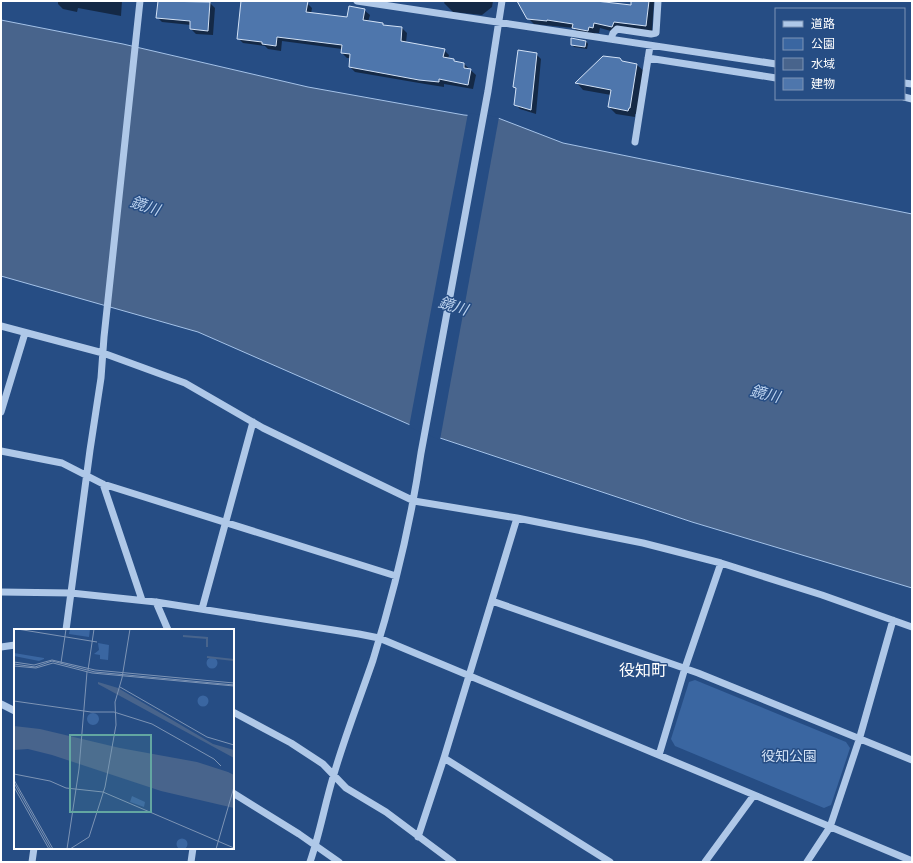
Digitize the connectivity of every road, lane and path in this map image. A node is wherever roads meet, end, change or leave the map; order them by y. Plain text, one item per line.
1 (140, 1) edge
2 (357, 1) edge
3 (502, 1) edge
4 (658, 1) edge
5 (499, 22) junction
6 (611, 39) junction
7 (650, 46) junction
8 (648, 58) junction
9 (775, 64) edge
10 (775, 78) edge
11 (635, 142) dead end
12 (1, 326) edge
13 (24, 333) junction
14 (103, 353) junction
15 (1, 412) edge
16 (253, 422) junction
17 (1, 451) edge
18 (86, 475) junction
19 (103, 484) junction
20 (414, 501) junction
21 (517, 518) junction
22 (225, 522) junction
23 (721, 563) junction
24 (396, 576) junction
25 (1, 592) edge
26 (71, 593) junction
27 (142, 600) junction
28 (492, 601) junction
29 (156, 602) junction
30 (202, 609) junction
31 (893, 620) junction
32 (912, 627) edge
33 (66, 629) edge
34 (168, 629) edge
35 (379, 638) junction
36 (14, 645) edge
37 (1, 647) edge
38 (685, 668) junction
39 (469, 676) junction
40 (1, 704) edge
41 (14, 710) edge
42 (234, 713) edge
43 (859, 740) junction
44 (659, 755) junction
45 (444, 758) junction
46 (912, 760) edge
47 (334, 774) junction
48 (234, 794) edge
49 (754, 795) junction
50 (830, 827) junction
51 (418, 837) junction
52 (315, 846) junction
53 (34, 849) edge
54 (192, 849) edge
55 (912, 861) edge
56 (32, 862) edge
57 (191, 862) edge
58 (310, 862) edge
59 (339, 862) edge
60 (453, 862) edge
61 (610, 862) edge
62 (705, 862) edge
63 (807, 862) edge

1 - 14 street
2 - 5 street
3 - 5 street
4 - 6 street
5 - 6 street
5 - 20 street
6 - 7 street
7 - 8 street
7 - 9 street
8 - 10 street
8 - 11 street
12 - 13 street
13 - 14 street
13 - 15 street
14 - 16 street
14 - 18 street
16 - 20 street
16 - 22 street
17 - 18 street
18 - 19 street
18 - 26 street
19 - 22 street
19 - 27 street
20 - 21 street
20 - 24 street
21 - 23 street
21 - 28 street
22 - 24 street
22 - 30 street
23 - 31 street
23 - 38 street
24 - 35 street
25 - 26 street
26 - 27 street
26 - 33 street
27 - 29 street
28 - 38 street
28 - 39 street
29 - 30 street
29 - 34 street
30 - 35 street
31 - 32 street
31 - 43 street
35 - 39 street
35 - 47 street
36 - 37 street
38 - 43 street
38 - 44 street
39 - 44 street
39 - 45 street
40 - 41 street
42 - 47 street
43 - 46 street
43 - 50 street
44 - 49 street
45 - 51 street
45 - 61 street
47 - 51 street
47 - 52 street
48 - 52 street
49 - 50 street
49 - 62 street
50 - 55 street
50 - 63 street
51 - 60 street
52 - 58 street
52 - 59 street
53 - 56 street
54 - 57 street

